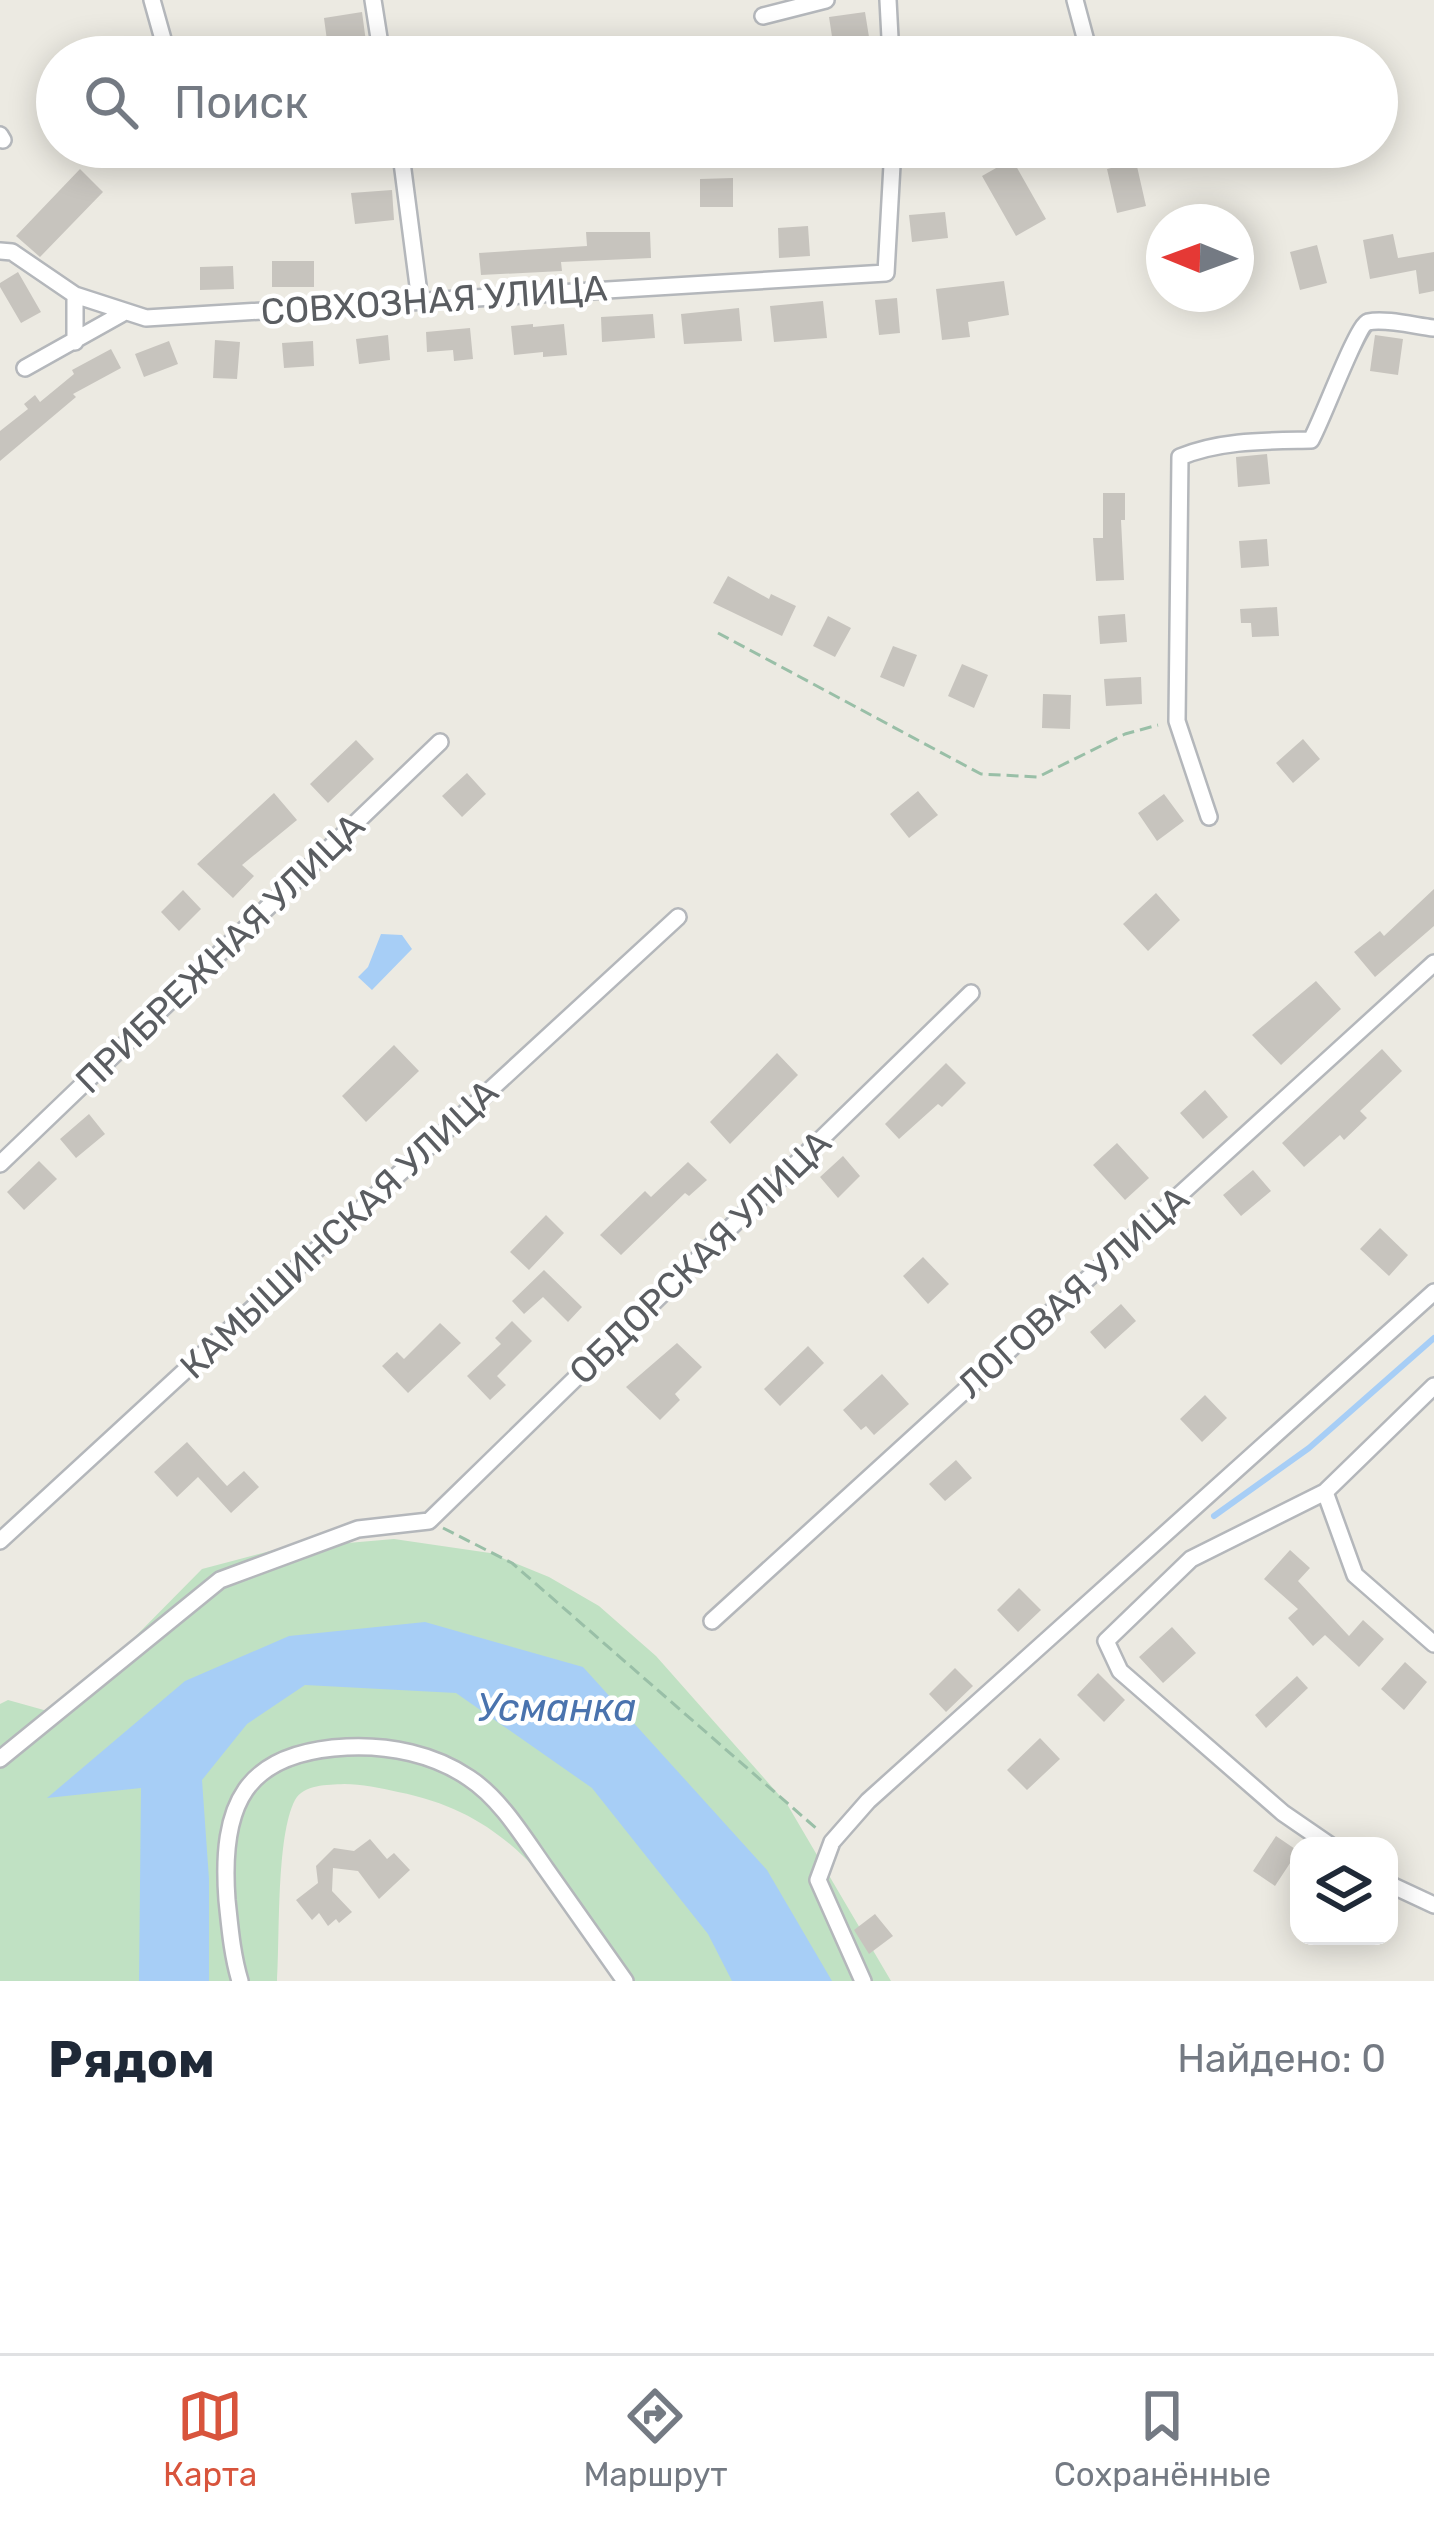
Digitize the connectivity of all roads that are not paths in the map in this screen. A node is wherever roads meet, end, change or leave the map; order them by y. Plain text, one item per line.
1 (152, 0) edge
2 (373, 0) edge
3 (826, 0) edge
4 (888, 0) edge
5 (1076, 0) edge
6 (763, 16) dead end
7 (162, 36) edge
8 (379, 36) edge
9 (890, 36) edge
10 (1085, 36) edge
11 (403, 168) edge
12 (892, 168) edge
13 (0, 251) edge
14 (75, 296) junction
15 (420, 301) junction
16 (125, 312) junction
17 (1434, 328) edge
18 (75, 342) junction
19 (25, 368) dead end
20 (440, 742) dead end
21 (1209, 818) dead end
22 (678, 917) dead end
23 (1434, 963) edge
24 (971, 993) dead end
25 (0, 1164) edge
26 (1434, 1292) edge
27 (1434, 1386) edge
28 (1325, 1492) junction
29 (0, 1541) edge
30 (712, 1621) dead end
31 (1434, 1644) edge
32 (1, 1760) edge
33 (1318, 1837) edge
34 (1398, 1888) edge
35 (1434, 1905) edge
36 (240, 1981) edge
37 (626, 1981) edge
38 (863, 1981) edge

1 - 7 street
2 - 8 street
3 - 6 street
4 - 9 street
5 - 10 street
11 - 15 street
12 - 15 street, СОВХОЗНАЯ УЛИЦА
13 - 14 street, СОВХОЗНАЯ УЛИЦА
14 - 16 street, СОВХОЗНАЯ УЛИЦА
14 - 18 street
15 - 16 street, СОВХОЗНАЯ УЛИЦА
16 - 18 street
17 - 21 street
18 - 19 street
20 - 25 street, ПРИБРЕЖНАЯ УЛИЦА
22 - 29 street, КАМЫШИНСКАЯ УЛИЦА
23 - 30 street, ЛОГОВАЯ УЛИЦА
24 - 32 street, ОБДОРСКАЯ УЛИЦА
26 - 38 street
27 - 28 street
28 - 31 street
28 - 33 street
34 - 35 street
36 - 37 street

